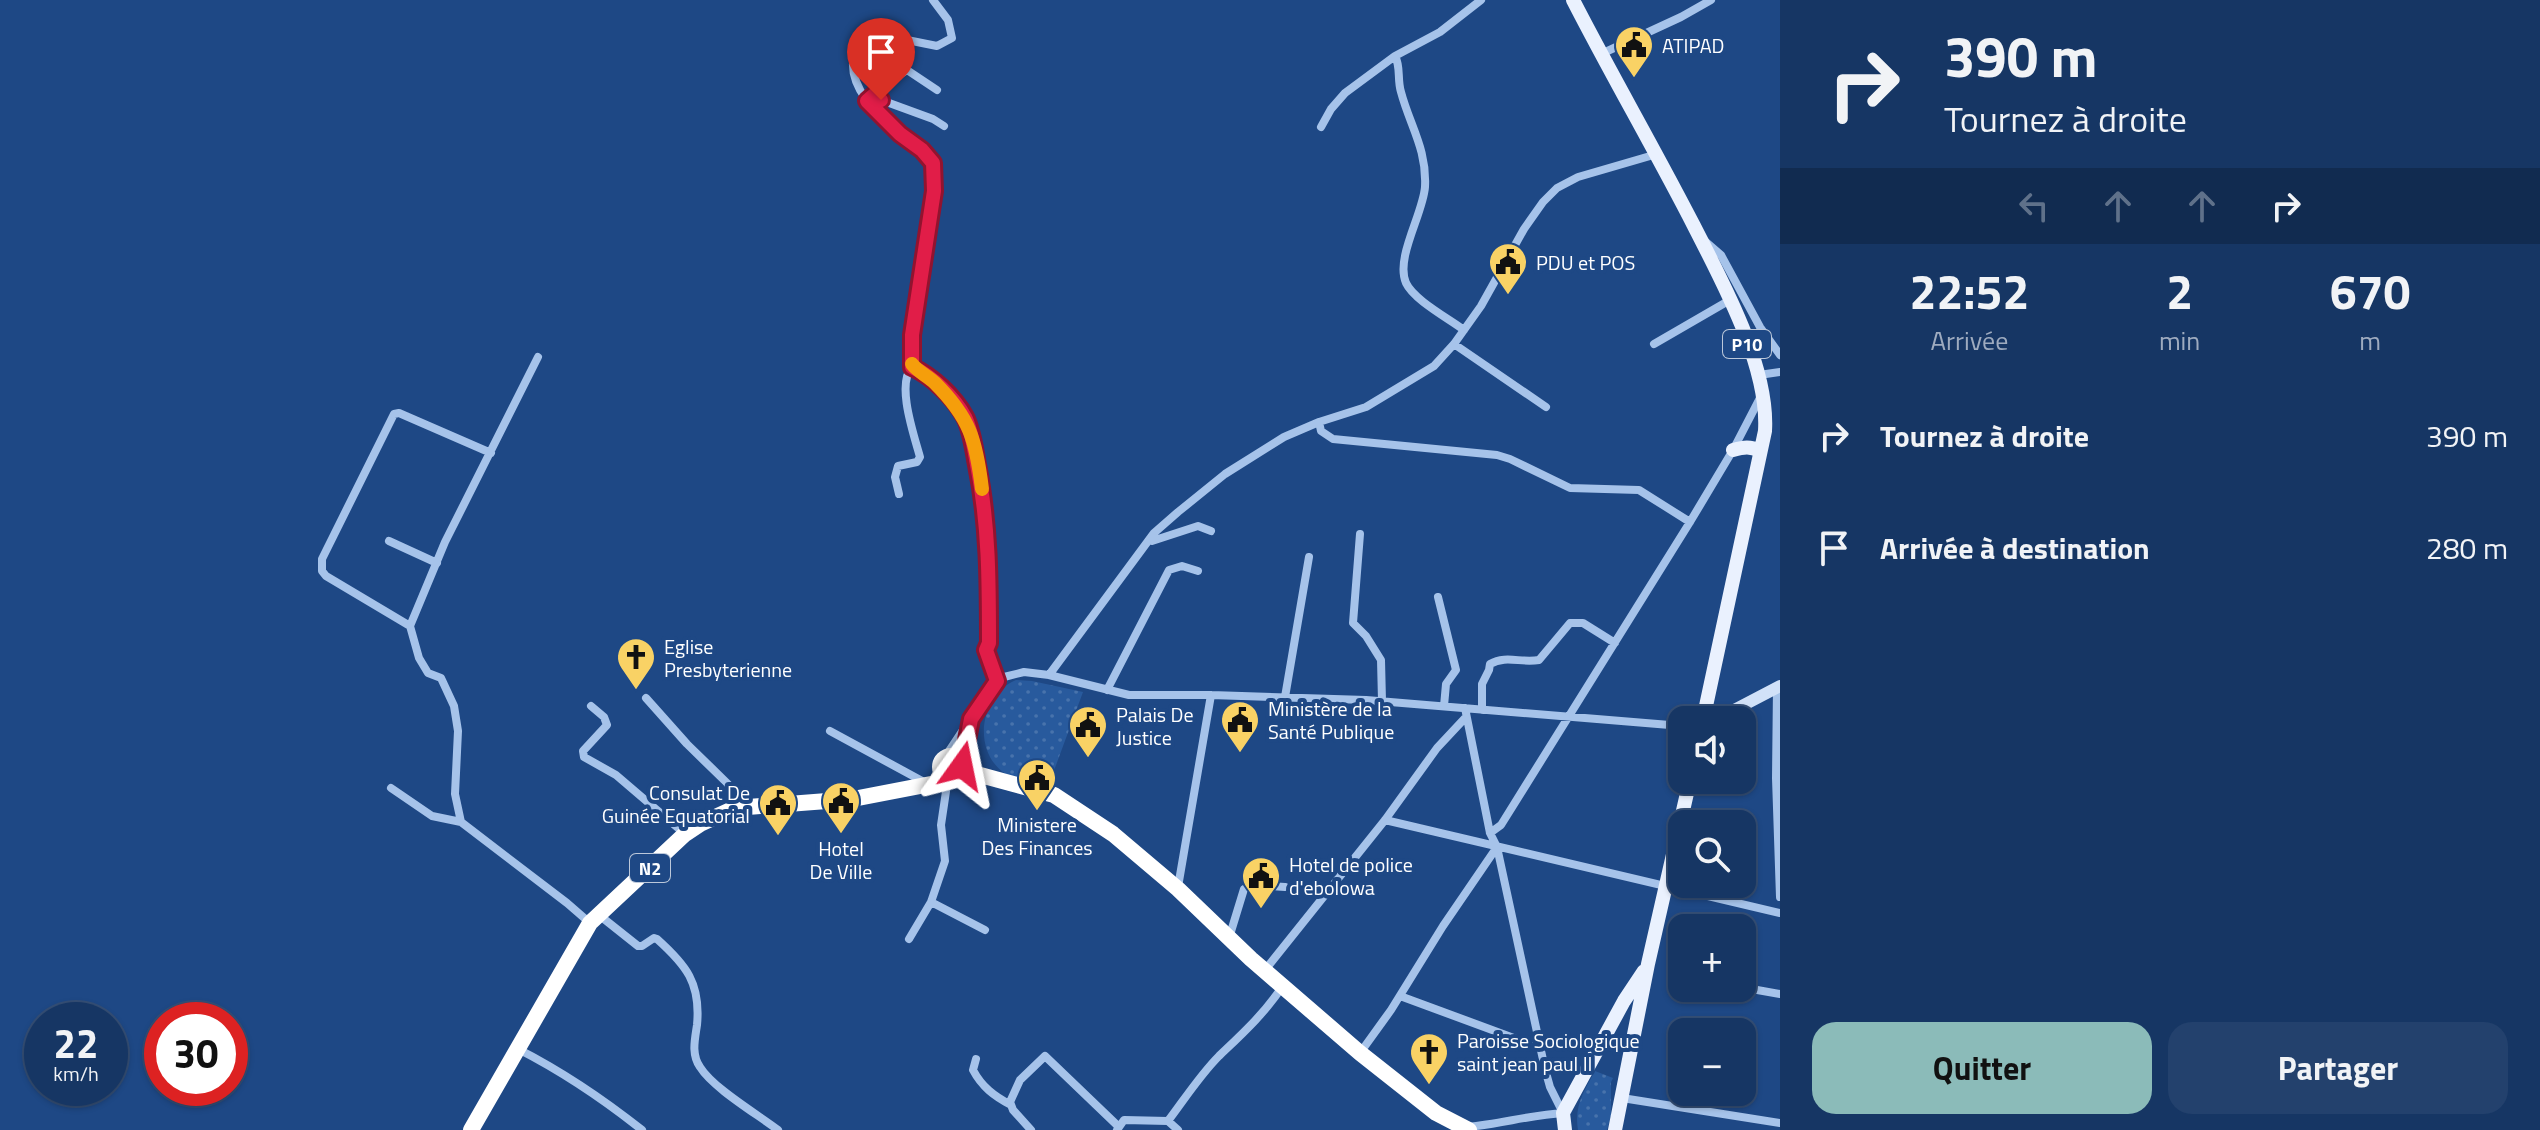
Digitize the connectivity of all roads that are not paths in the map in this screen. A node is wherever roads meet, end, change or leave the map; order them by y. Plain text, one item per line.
1 (933, 0) edge
2 (1481, 0) edge
3 (1573, 0) edge
4 (1710, 0) edge
5 (1600, 54) junction
6 (1395, 56) junction
7 (937, 90) dead end
8 (871, 98) junction
9 (944, 126) dead end
10 (1321, 127) dead end
11 (1657, 154) junction
12 (1697, 233) junction
13 (1730, 300) junction
14 (1464, 330) junction
15 (1454, 344) junction
16 (1654, 344) dead end
17 (1780, 355) edge
18 (538, 357) dead end
19 (912, 367) junction
20 (1780, 372) edge
21 (1759, 375) junction
22 (1761, 396) junction
23 (1546, 407) dead end
24 (1319, 422) junction
25 (1733, 450) junction
26 (1760, 451) junction
27 (491, 453) junction
28 (899, 494) dead end
29 (1690, 522) junction
30 (1211, 531) dead end
31 (1360, 534) dead end
32 (389, 541) dead end
33 (1142, 549) junction
34 (1309, 557) dead end
35 (437, 563) junction
36 (1198, 571) dead end
37 (1438, 597) dead end
38 (410, 626) junction
39 (1615, 643) junction
40 (1049, 675) junction
41 (997, 681) junction
42 (1779, 686) edge
43 (1107, 690) junction
44 (1211, 695) junction
45 (1285, 697) junction
46 (646, 698) dead end
47 (1382, 701) junction
48 (591, 706) dead end
49 (1444, 706) junction
50 (1706, 706) edge
51 (1741, 706) edge
52 (1482, 710) junction
53 (1466, 713) junction
54 (1569, 718) junction
55 (971, 719) junction
56 (1668, 725) edge
57 (830, 731) dead end
58 (952, 769) junction
59 (928, 784) junction
60 (391, 788) dead end
61 (1687, 794) edge
62 (735, 808) junction
63 (1385, 820) junction
64 (461, 822) junction
65 (1490, 833) junction
66 (685, 834) junction
67 (1497, 847) junction
68 (1666, 886) junction
69 (1285, 887) dead end
70 (1178, 889) junction
71 (1780, 897) edge
72 (931, 902) junction
73 (1780, 913) edge
74 (594, 919) junction
75 (985, 930) dead end
76 (1229, 938) junction
77 (909, 939) dead end
78 (1648, 964) junction
79 (1264, 971) junction
80 (1282, 987) junction
81 (1756, 990) edge
82 (1780, 994) edge
83 (1400, 996) junction
84 (518, 1048) junction
85 (1541, 1048) junction
86 (1360, 1053) junction
87 (976, 1059) dead end
88 (1622, 1098) junction
89 (1011, 1105) junction
90 (1563, 1113) junction
91 (1168, 1121) junction
92 (1780, 1123) edge
93 (1118, 1128) edge
94 (1466, 1129) edge
95 (471, 1130) edge
96 (642, 1130) edge
97 (778, 1130) edge
98 (1031, 1130) edge
99 (1178, 1130) edge
100 (1565, 1130) edge
101 (1615, 1130) edge

1 - 8 street
2 - 6 street
3 - 5 main road, P10
4 - 5 street
5 - 11 main road, P10
6 - 10 street
6 - 14 street
7 - 8 street
8 - 9 street
8 - 19 street
11 - 12 main road, P10
11 - 14 street
12 - 13 main road, P10
12 - 17 street
13 - 16 street
13 - 21 main road, P10
14 - 15 street
15 - 23 street
15 - 24 street
18 - 27 street
19 - 28 street
19 - 41 street
20 - 21 street
21 - 22 main road, P10
22 - 25 street
22 - 26 main road, P10
24 - 29 street
24 - 33 street
25 - 26 main road
25 - 29 street
26 - 50 main road, P10
27 - 35 street
27 - 38 street
29 - 39 street
30 - 33 street
31 - 47 street
32 - 35 street
33 - 40 street
34 - 45 street
35 - 38 street
36 - 43 street
37 - 49 street
38 - 64 street
39 - 52 street
39 - 54 street
40 - 41 street
40 - 43 street
41 - 55 street
42 - 51 main road
42 - 71 street
43 - 44 street
44 - 45 street
44 - 70 street
45 - 47 street
46 - 62 street
47 - 49 street
48 - 66 street
49 - 53 street
52 - 53 street
52 - 54 street
53 - 63 street
53 - 65 street
54 - 56 street
54 - 65 street
55 - 58 street
55 - 58 street
57 - 59 street
58 - 59 highway, N2
58 - 70 highway
58 - 72 street
59 - 62 highway, N2
60 - 64 street
61 - 68 main road
62 - 66 highway, N2
63 - 67 street
63 - 79 street
64 - 74 street
65 - 67 street
66 - 74 highway, N2
67 - 68 street
67 - 83 street
67 - 85 street
68 - 73 street
68 - 78 main road
69 - 76 street
70 - 76 highway
72 - 75 street
72 - 77 street
74 - 84 highway, N2
74 - 97 street
76 - 79 highway
78 - 88 main road
78 - 90 main road
79 - 80 highway
80 - 86 highway
80 - 91 street
81 - 82 street
83 - 85 street
83 - 86 street
84 - 95 highway, N2
84 - 96 street
85 - 90 street
86 - 94 highway
87 - 89 street
88 - 92 street
88 - 101 main road
89 - 93 street
89 - 98 street
90 - 94 street
90 - 100 main road
91 - 93 street
91 - 99 street

